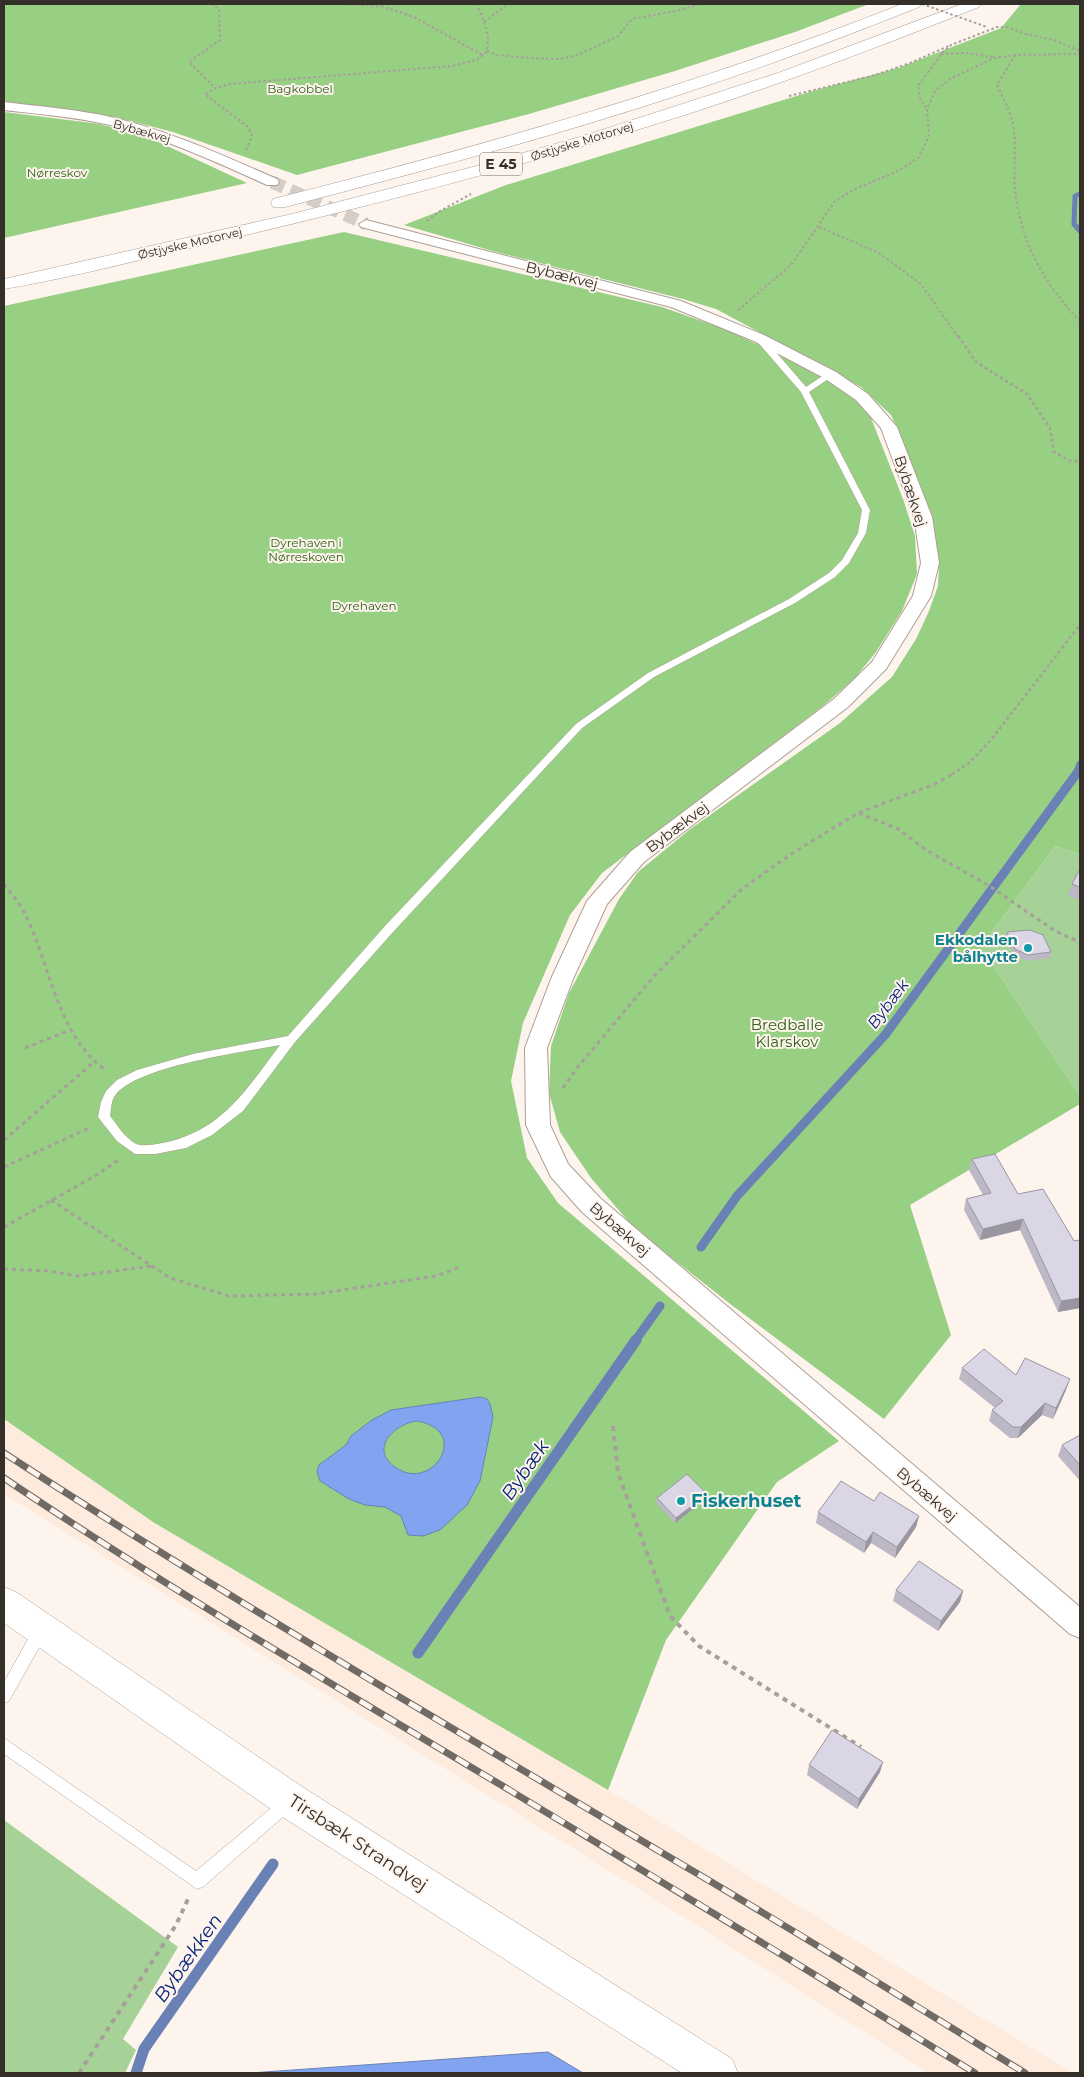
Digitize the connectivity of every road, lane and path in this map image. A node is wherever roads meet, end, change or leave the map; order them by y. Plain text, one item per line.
1 (211, 4) edge
2 (340, 4) edge
3 (477, 4) edge
4 (508, 4) edge
5 (700, 4) edge
6 (914, 4) edge
7 (922, 4) edge
8 (974, 4) edge
9 (484, 22) junction
10 (990, 28) junction
11 (487, 51) junction
12 (1080, 53) edge
13 (942, 54) junction
14 (1015, 55) junction
15 (484, 56) junction
16 (994, 58) junction
17 (215, 88) junction
18 (4, 106) edge
19 (927, 109) junction
20 (229, 162) junction
21 (272, 182) tunnel mouth
22 (259, 207) dead end
23 (366, 224) tunnel mouth
24 (819, 227) junction
25 (4, 284) edge
26 (723, 322) junction
27 (1080, 322) edge
28 (759, 338) junction
29 (830, 375) junction
30 (805, 391) junction
31 (4, 413) edge
32 (4, 423) edge
33 (1080, 461) edge
34 (1080, 625) edge
35 (858, 813) junction
36 (4, 884) edge
37 (1080, 942) edge
38 (70, 1030) junction
39 (291, 1040) junction
40 (25, 1048) dead end
41 (94, 1062) junction
42 (124, 1082) junction
43 (106, 1120) junction
44 (538, 1125) junction
45 (4, 1140) edge
46 (135, 1149) junction
47 (4, 1167) edge
48 (51, 1200) junction
49 (4, 1226) edge
50 (152, 1266) junction
51 (460, 1267) dead end
52 (4, 1269) edge
53 (613, 1426) dead end
54 (4, 1603) edge
55 (1080, 1625) edge
56 (41, 1630) junction
57 (4, 1696) edge
58 (4, 1745) edge
59 (861, 1747) edge
60 (291, 1801) junction
61 (198, 1881) junction
62 (79, 2073) edge
63 (718, 2073) edge

1 - 17 path
2 - 15 path
3 - 9 path
4 - 9 path
5 - 11 path
6 - 22 main road, Østjyske Motorvej / E 45
7 - 10 path, bridge
8 - 25 main road, Østjyske Motorvej / E 45
9 - 11 path
10 - 12 path
10 - 13 path
11 - 15 path
12 - 14 path
13 - 16 path
13 - 19 path
14 - 16 path
14 - 27 path
15 - 17 path
16 - 19 path
17 - 20 path
18 - 20 street, Bybækvej
19 - 24 path
20 - 21 street, Bybækvej
23 - 26 street, Bybækvej
24 - 26 path
24 - 33 path
26 - 28 street, Bybækvej
28 - 29 street, Bybækvej
28 - 30 lane
29 - 30 lane
29 - 44 street, Bybækvej
30 - 39 lane
31 - 32 path
34 - 35 path
35 - 37 path
35 - 44 path
36 - 38 path
38 - 40 path
38 - 41 path
39 - 42 lane
39 - 46 lane
41 - 42 path
41 - 45 path
42 - 43 lane
43 - 46 lane
43 - 47 path
44 - 55 street, Bybækvej
46 - 48 path
48 - 49 path
48 - 50 path
50 - 51 path
50 - 52 path
53 - 59 path
54 - 56 main road, Tirsbæk Strandvej
56 - 57 lane
56 - 60 main road, Tirsbæk Strandvej
58 - 61 lane
60 - 61 lane
60 - 63 main road, Tirsbæk Strandvej
61 - 62 path

